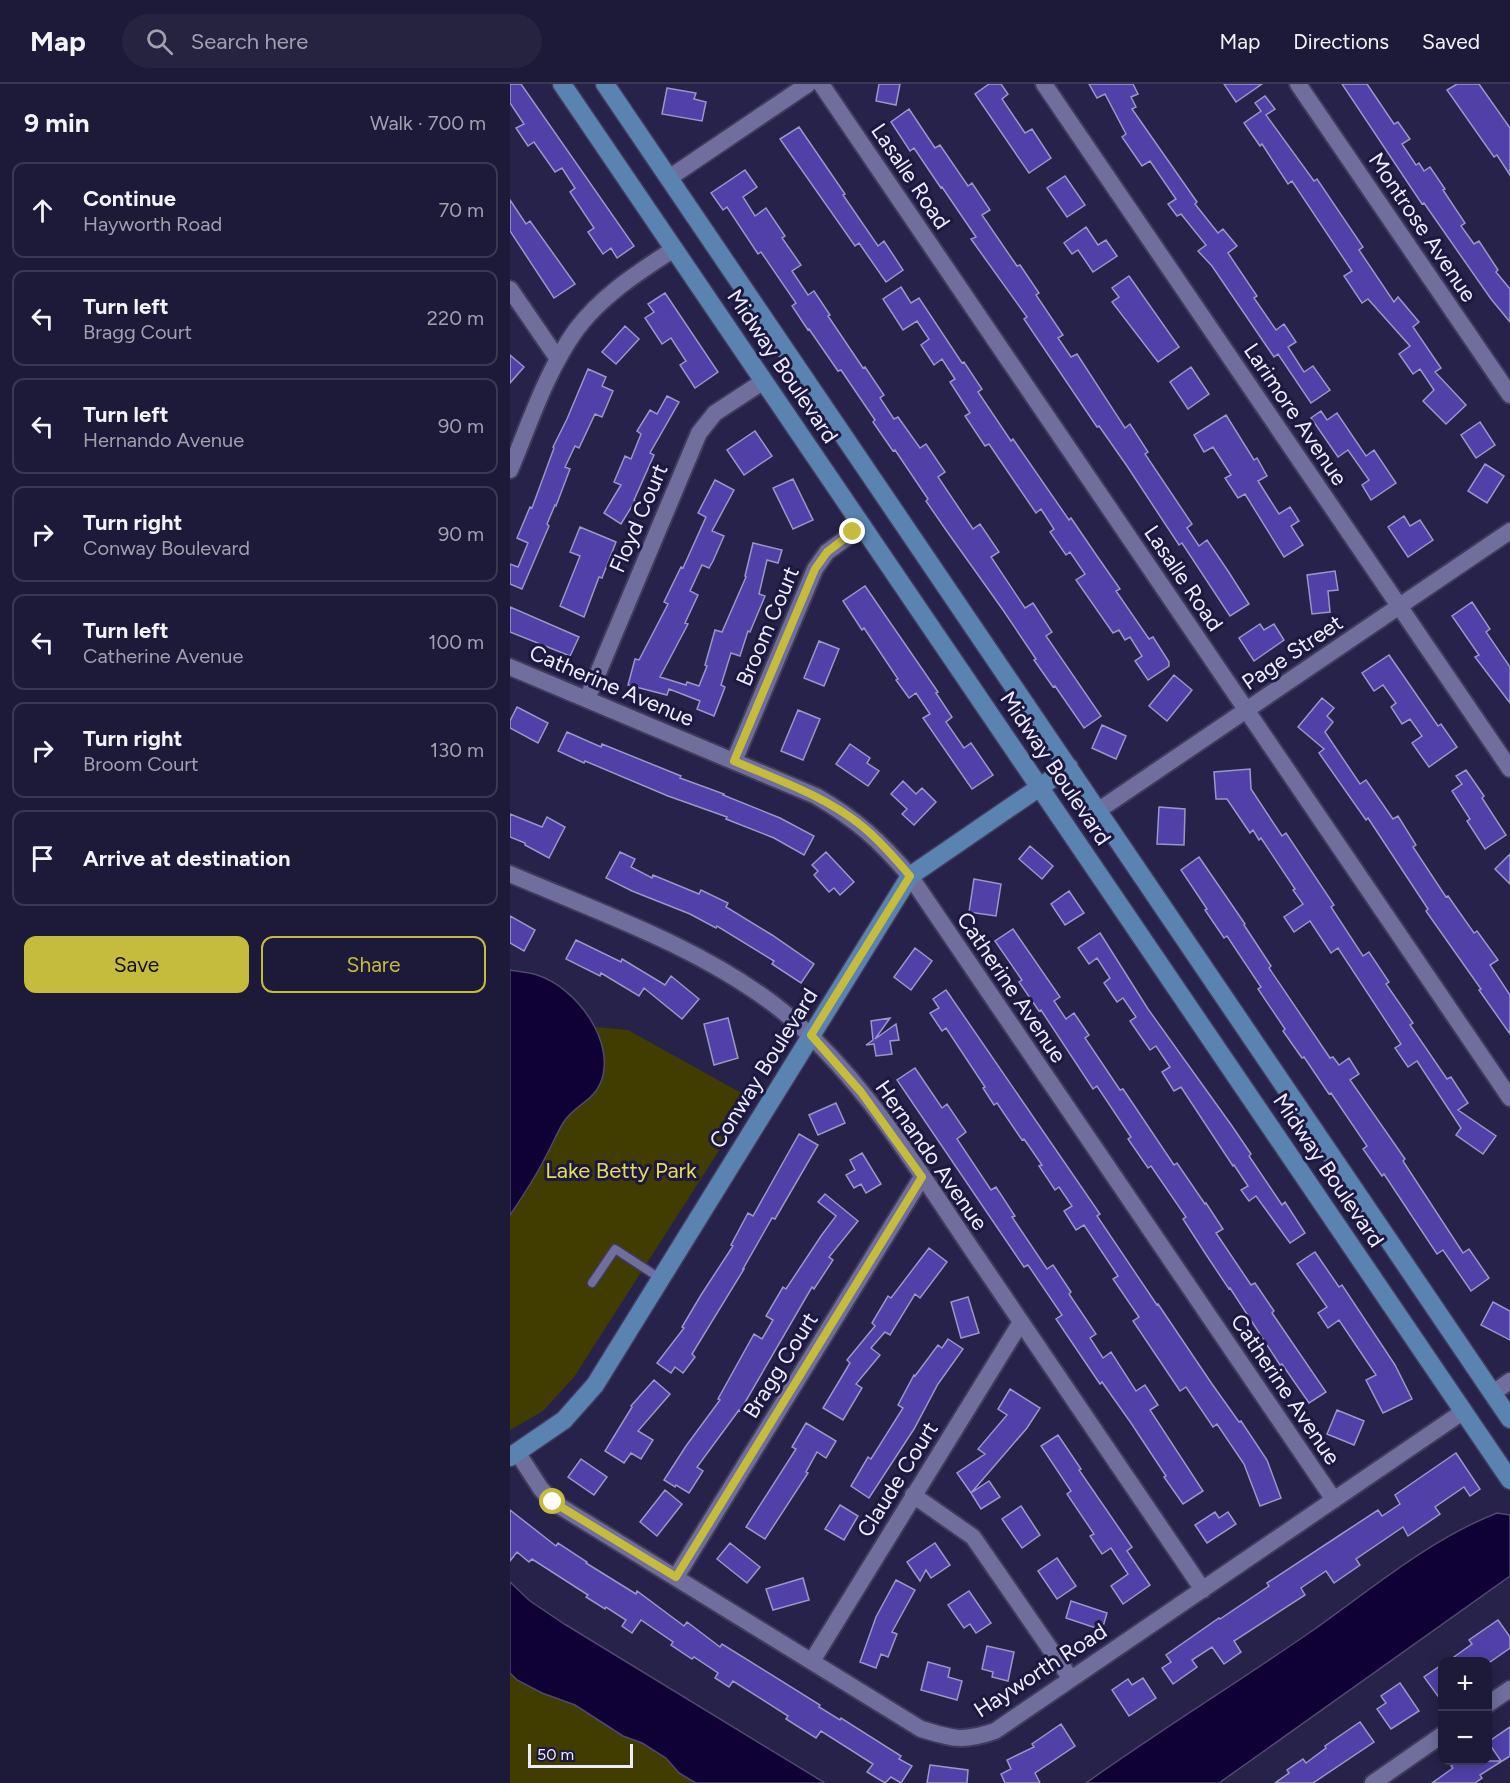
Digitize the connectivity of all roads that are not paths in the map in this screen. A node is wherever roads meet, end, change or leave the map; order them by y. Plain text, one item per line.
1 (562, 84) edge
2 (605, 84) edge
3 (808, 84) edge
4 (821, 84) edge
5 (1044, 84) edge
6 (1298, 84) edge
7 (669, 178) junction
8 (674, 249) junction
9 (510, 289) edge
10 (558, 359) junction
11 (764, 381) junction
12 (1510, 395) edge
13 (510, 470) edge
14 (862, 526) junction
15 (1510, 531) edge
16 (1400, 606) junction
17 (510, 667) edge
18 (587, 699) junction
19 (1247, 710) junction
20 (734, 761) junction
21 (1069, 767) junction
22 (1510, 769) edge
23 (1040, 787) junction
24 (1099, 810) junction
25 (510, 874) edge
26 (910, 876) junction
27 (811, 1035) junction
28 (1510, 1098) edge
29 (922, 1177) junction
30 (661, 1279) junction
31 (592, 1282) dead end
32 (1021, 1322) junction
33 (1510, 1381) edge
34 (1493, 1393) junction
35 (1464, 1412) junction
36 (1510, 1419) edge
37 (514, 1455) edge
38 (1510, 1480) edge
39 (913, 1495) junction
40 (1334, 1500) junction
41 (676, 1577) junction
42 (1203, 1590) junction
43 (812, 1660) junction
44 (1071, 1679) junction
45 (1510, 1689) edge
46 (1492, 1701) edge
47 (1438, 1738) edge
48 (1373, 1783) edge

1 - 8 street, Midway Boulevard
2 - 7 street, Midway Boulevard
3 - 7 street
4 - 19 street, Lasalle Road
5 - 16 street, Larimore Avenue
6 - 12 street, Montrose Avenue
7 - 21 street, Midway Boulevard
8 - 10 street
8 - 11 street, Midway Boulevard
9 - 10 street
10 - 13 street
11 - 14 street, Midway Boulevard
11 - 18 street, Floyd Court
14 - 20 street, Broom Court
14 - 23 street, Midway Boulevard
15 - 16 street, Page Street
16 - 19 street, Page Street
16 - 22 street, Larimore Avenue
17 - 18 street, Catherine Avenue
18 - 20 street, Catherine Avenue
19 - 24 street, Page Street
19 - 28 street, Lasalle Road
20 - 26 street, Catherine Avenue
21 - 23 street, Conway Boulevard
21 - 24 street, Midway Boulevard
23 - 26 street, Conway Boulevard
23 - 35 street, Midway Boulevard
24 - 34 street, Midway Boulevard
25 - 27 street, Hernando Avenue
26 - 27 street, Conway Boulevard
26 - 40 street, Catherine Avenue
27 - 29 street, Hernando Avenue
27 - 30 street, Conway Boulevard
29 - 32 street, Hernando Avenue
29 - 41 street, Bragg Court
30 - 31 lane
30 - 37 street, Conway Boulevard
32 - 39 street, Claude Court
32 - 42 street, Hernando Avenue
33 - 34 street
34 - 36 street, Midway Boulevard
35 - 38 street, Midway Boulevard
35 - 40 street, Hayworth Road
37 - 41 street, Hayworth Road
39 - 43 street, Claude Court
39 - 44 street
40 - 42 street, Hayworth Road
41 - 43 street, Hayworth Road
42 - 44 street, Hayworth Road
43 - 44 street, Hayworth Road
45 - 46 street
47 - 48 street

